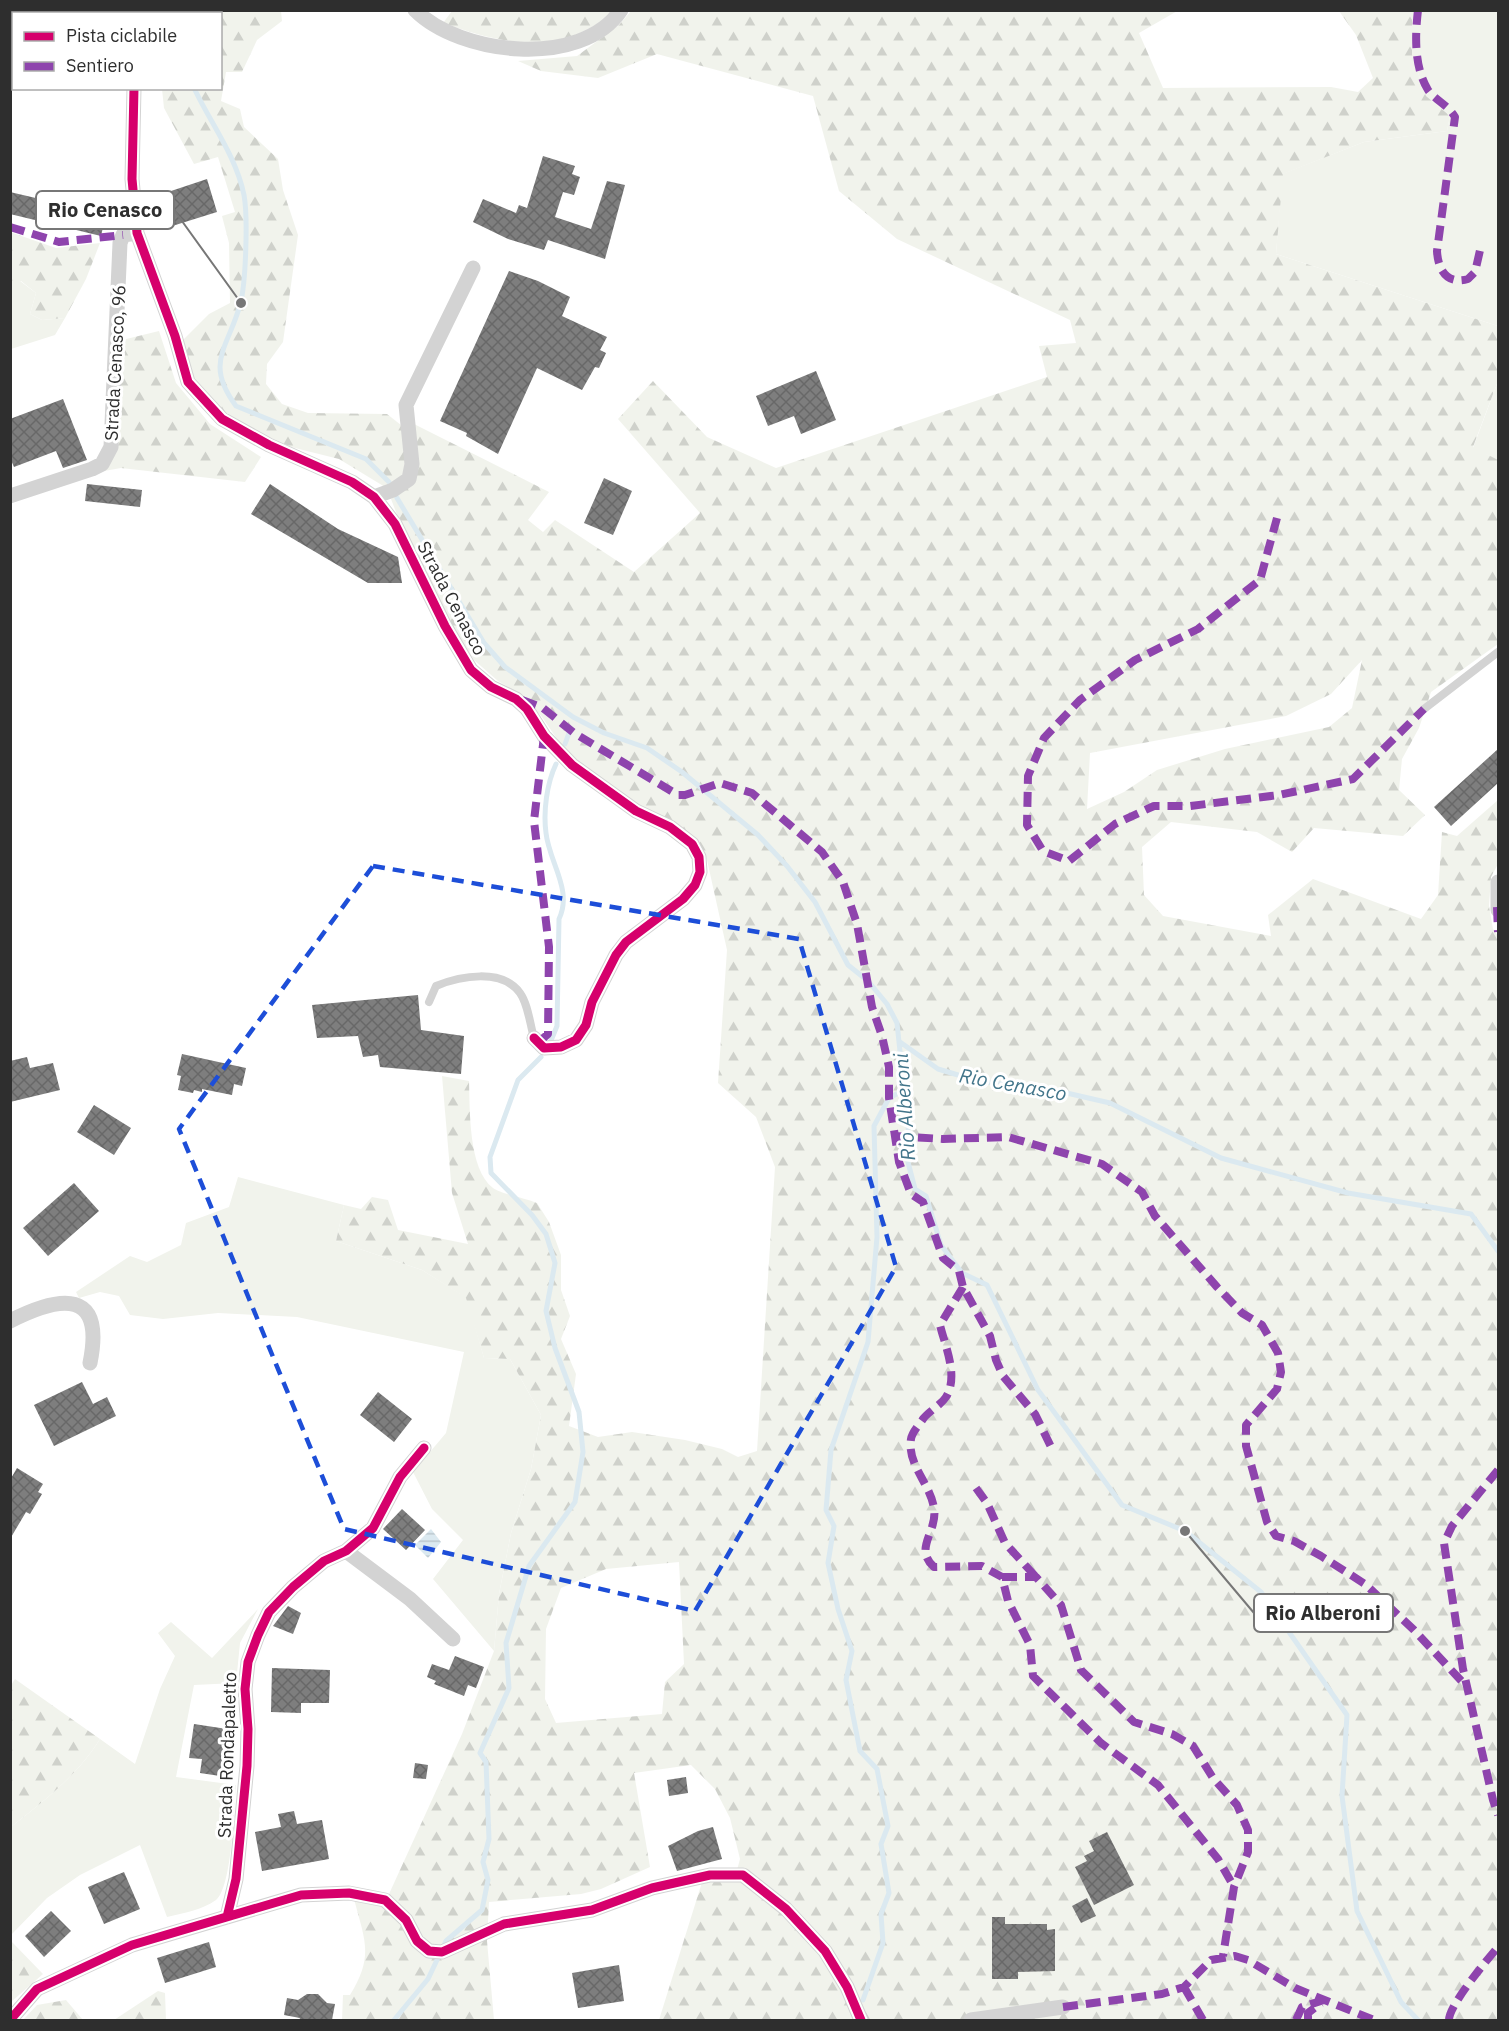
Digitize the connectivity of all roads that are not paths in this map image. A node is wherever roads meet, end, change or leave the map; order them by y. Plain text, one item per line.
1 (415, 10) edge
2 (621, 10) edge
3 (134, 90) edge
4 (130, 234) junction
5 (473, 268) dead end
6 (10, 496) edge
7 (374, 496) junction
8 (1498, 652) edge
9 (1424, 709) dead end
10 (1498, 882) edge
11 (1498, 909) edge
12 (429, 1002) dead end
13 (534, 1038) joint
14 (10, 1321) edge
15 (90, 1363) dead end
16 (424, 1448) dead end
17 (346, 1551) junction
18 (453, 1639) dead end
19 (227, 1917) junction
20 (1064, 2007) dead end
21 (10, 2020) edge
22 (861, 2020) edge
23 (971, 2020) edge

1 - 2 street
3 - 4 street, Strada Cenasco
4 - 6 street, Strada Cenasco, 96
4 - 7 street, Strada Cenasco
5 - 7 street
7 - 13 street, Strada Cenasco
8 - 9 lane
10 - 11 street
12 - 13 lane, Strada Cenasco
14 - 15 street
16 - 17 street, Strada Rondapaletto
17 - 18 street
17 - 19 street, Strada Rondapaletto
19 - 21 street
19 - 22 street
20 - 23 street

